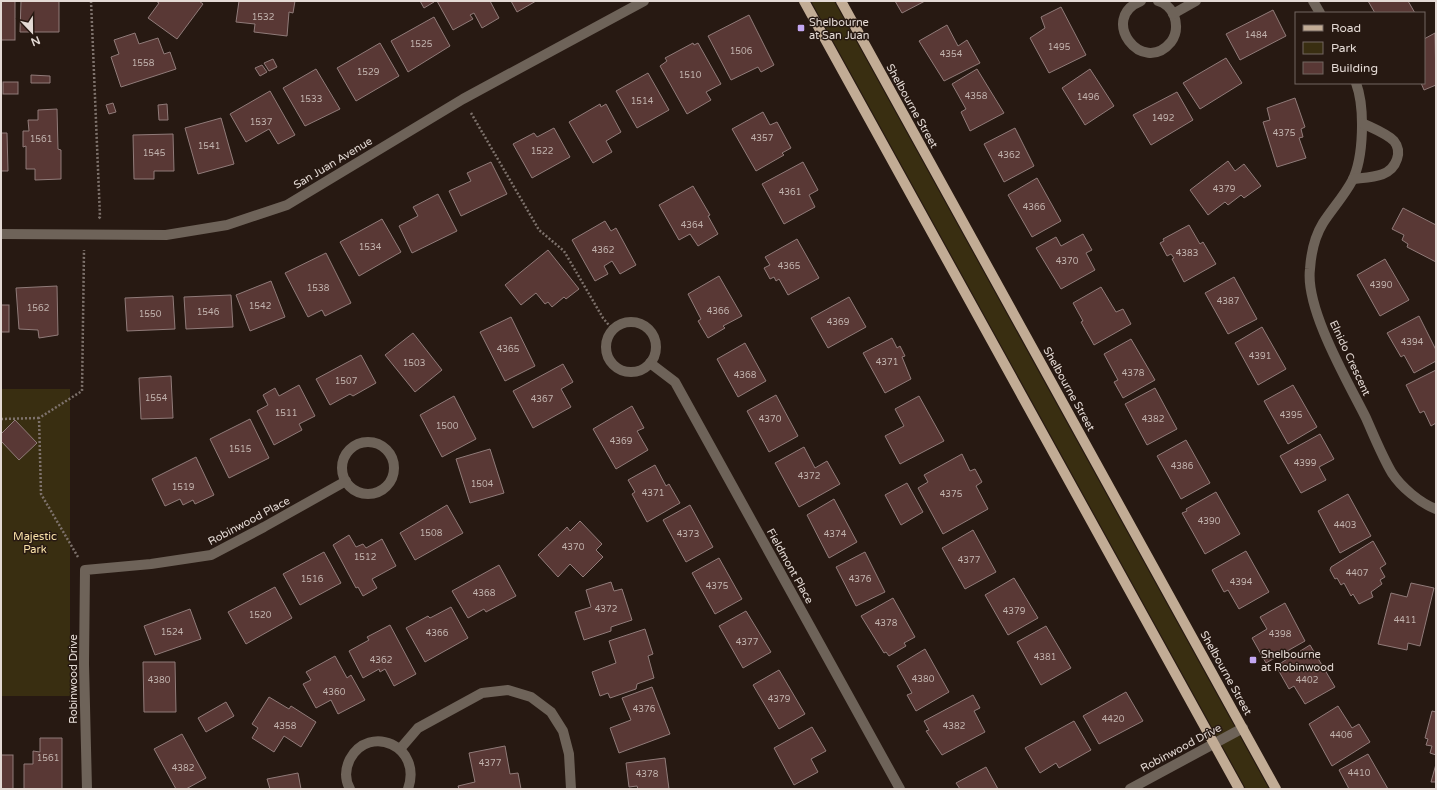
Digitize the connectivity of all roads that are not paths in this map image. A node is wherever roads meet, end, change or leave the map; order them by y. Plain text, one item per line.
1 (644, 1) edge
2 (804, 1) edge
3 (841, 1) edge
4 (1141, 1) edge
5 (1158, 1) edge
6 (1196, 1) edge
7 (1313, 1) edge
8 (1319, 12) edge
9 (1173, 14) junction
10 (1356, 84) edge
11 (1362, 123) junction
12 (1353, 179) junction
13 (1, 234) edge
14 (650, 363) junction
15 (346, 481) junction
16 (1436, 509) edge
17 (85, 570) joint
18 (1243, 728) junction
19 (1214, 743) junction
20 (400, 749) junction
21 (87, 789) edge
22 (350, 789) edge
23 (408, 789) edge
24 (571, 789) edge
25 (900, 789) edge
26 (1130, 789) edge
27 (1239, 789) edge
28 (1276, 789) edge

1 - 13 street, San Juan Avenue
2 - 19 main road
3 - 18 main road, Shelbourne Street
4 - 9 street
5 - 9 street
6 - 9 street
7 - 8 street
10 - 11 street, Elnido Crescent
11 - 12 street, Elnido Crescent
11 - 12 street
12 - 16 street, Elnido Crescent
14 - 14 street
14 - 25 street, Fieldmont Place
15 - 15 street
15 - 17 street, Robinwood Place
17 - 21 street, Robinwood Drive
18 - 19 street, Robinwood Drive
18 - 28 main road, Shelbourne Street
19 - 26 street, Robinwood Drive
19 - 27 main road
20 - 22 street
20 - 23 street
20 - 24 street

